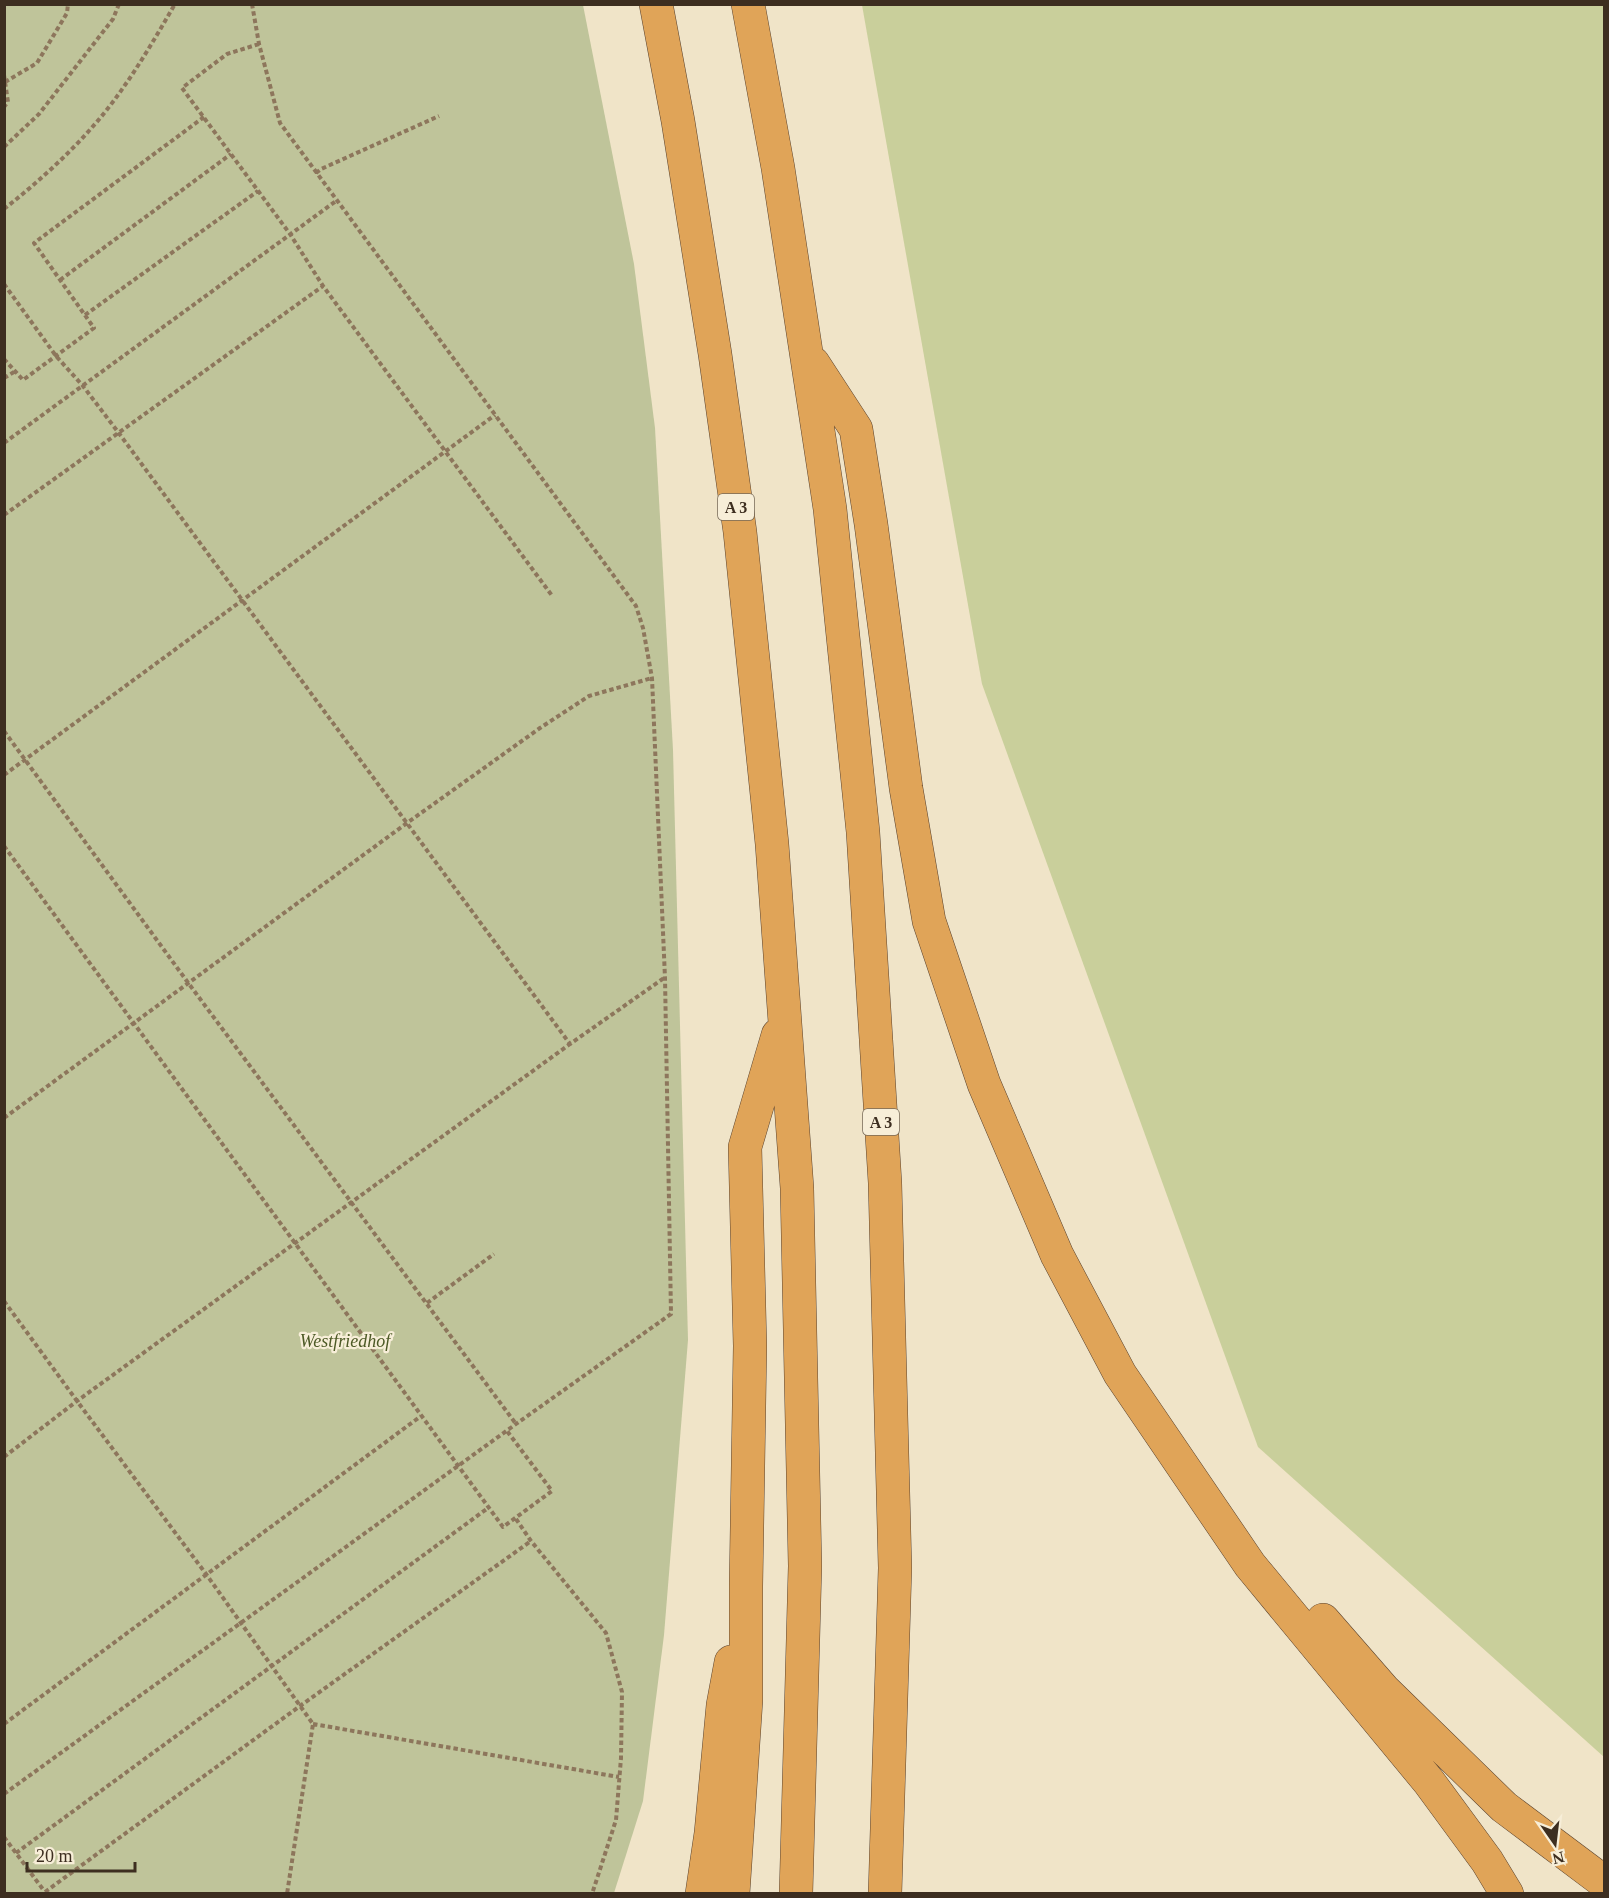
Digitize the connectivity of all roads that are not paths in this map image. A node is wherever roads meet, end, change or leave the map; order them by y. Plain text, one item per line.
1 (656, 4) edge
2 (748, 4) edge
3 (807, 354) junction
4 (784, 1013) junction
5 (1188, 1473) junction
6 (746, 1586) junction
7 (1605, 1882) edge
8 (702, 1893) edge
9 (733, 1893) edge
10 (796, 1893) edge
11 (885, 1893) edge
12 (1507, 1893) edge

1 - 4 highway, A 3
2 - 3 highway, A 3
3 - 5 highway
3 - 11 highway, A 3
4 - 6 highway
4 - 10 highway, A 3
5 - 7 highway
5 - 12 highway
6 - 8 highway
6 - 9 highway

